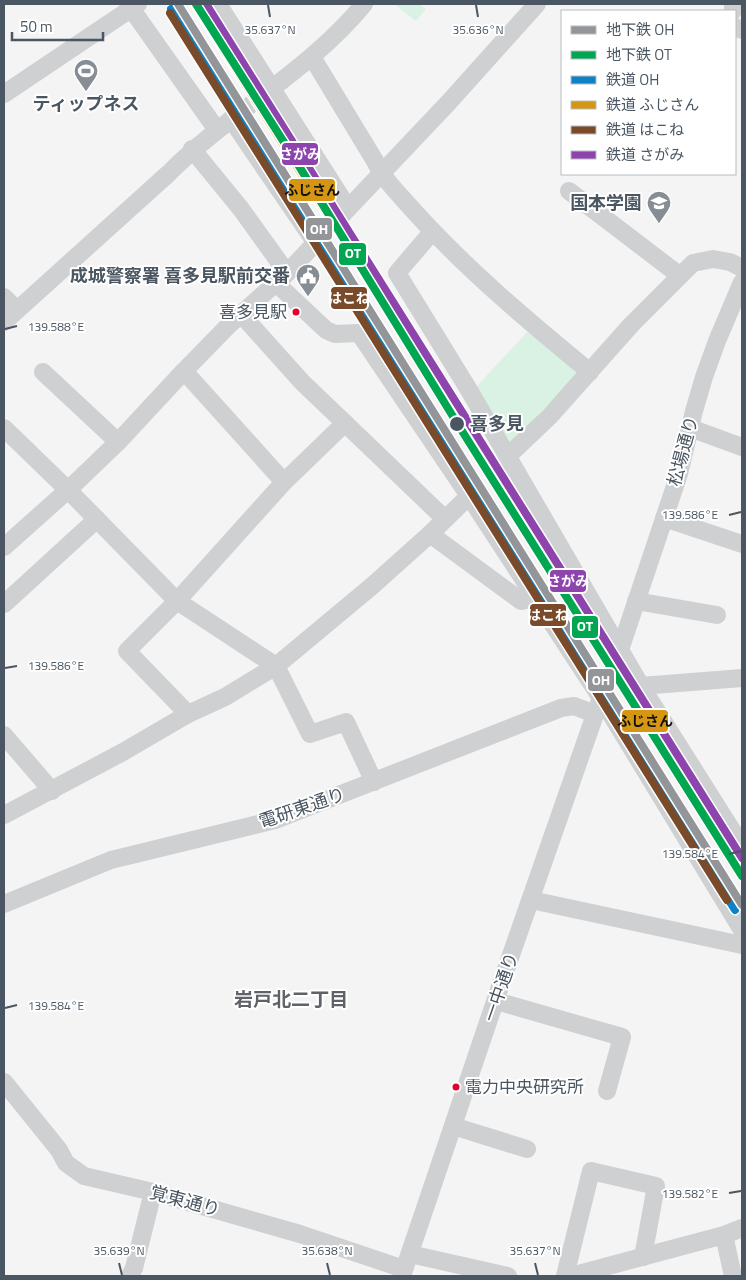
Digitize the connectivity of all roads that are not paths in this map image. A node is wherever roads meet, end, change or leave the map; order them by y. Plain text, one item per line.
1 (218, 4) edge
2 (364, 4) edge
3 (537, 4) edge
4 (132, 5) edge
5 (312, 57) junction
6 (272, 88) junction
7 (4, 94) edge
8 (231, 119) junction
9 (217, 130) junction
10 (192, 149) junction
11 (380, 173) junction
12 (569, 191) dead end
13 (348, 208) junction
14 (432, 232) junction
15 (315, 242) junction
16 (742, 268) edge
17 (679, 276) junction
18 (281, 278) junction
19 (742, 282) edge
20 (4, 297) edge
21 (18, 310) junction
22 (241, 314) junction
23 (4, 322) edge
24 (184, 371) junction
25 (44, 372) dead end
26 (590, 372) junction
27 (345, 424) junction
28 (4, 428) edge
29 (690, 428) junction
30 (118, 442) junction
31 (742, 446) edge
32 (508, 456) junction
33 (284, 482) junction
34 (68, 490) junction
35 (469, 496) junction
36 (664, 518) junction
37 (97, 519) junction
38 (445, 519) junction
39 (430, 534) junction
40 (742, 544) edge
41 (4, 547) edge
42 (536, 598) junction
43 (177, 601) junction
44 (636, 601) junction
45 (4, 604) edge
46 (717, 615) dead end
47 (620, 650) junction
48 (276, 666) junction
49 (742, 678) edge
50 (641, 686) junction
51 (601, 698) junction
52 (188, 714) junction
53 (595, 714) junction
54 (4, 735) edge
55 (374, 782) junction
56 (52, 791) junction
57 (4, 815) edge
58 (742, 846) edge
59 (531, 900) junction
60 (4, 904) edge
61 (742, 930) edge
62 (742, 944) edge
63 (496, 1001) junction
64 (4, 1082) edge
65 (607, 1091) dead end
66 (452, 1126) junction
67 (527, 1148) dead end
68 (152, 1192) junction
69 (742, 1228) edge
70 (724, 1235) junction
71 (643, 1257) junction
72 (405, 1267) edge
73 (590, 1273) edge
74 (130, 1276) edge
75 (508, 1276) edge
76 (565, 1276) edge
77 (570, 1276) edge
78 (733, 1276) edge

1 - 6 street
2 - 5 street
3 - 11 street
4 - 7 street
4 - 9 street
5 - 6 street
5 - 11 street
6 - 8 street
6 - 13 street
8 - 9 street
8 - 15 street
9 - 10 street
10 - 18 street
10 - 21 street
11 - 13 street
11 - 14 street
12 - 17 street
13 - 15 street
14 - 26 street
14 - 32 street
15 - 18 street
16 - 17 street
17 - 26 street
18 - 22 street
18 - 35 street
19 - 29 street, 松場通り
20 - 21 street
21 - 23 street
22 - 24 street
22 - 27 street
24 - 30 street
24 - 33 street
25 - 30 street
26 - 32 street
27 - 33 street
27 - 38 street
28 - 34 street
29 - 31 street
29 - 36 street, 松場通り
30 - 34 street
32 - 47 street
33 - 43 street
34 - 37 street
34 - 41 street
35 - 38 street
35 - 42 street
36 - 40 street
36 - 44 street, 松場通り
37 - 43 street
37 - 45 street
38 - 39 street
39 - 42 street
39 - 48 street
42 - 51 street
43 - 48 street
43 - 52 street
44 - 46 street
44 - 47 street, 松場通り
47 - 50 street
48 - 52 street
48 - 55 street
49 - 50 street
50 - 58 street
51 - 53 street, 一中通り
51 - 61 street
52 - 56 street
53 - 55 street, 電研東通り
53 - 59 street, 一中通り
54 - 56 street
55 - 60 street, 電研東通り
56 - 57 street
59 - 62 street
59 - 63 street, 一中通り
63 - 65 street
63 - 66 street, 一中通り
64 - 68 street, 覚東通り
66 - 67 street
66 - 72 street, 一中通り
68 - 72 street, 覚東通り
68 - 74 street
69 - 70 street
70 - 71 street
70 - 78 street
71 - 73 street
71 - 76 street
72 - 75 street, 覚東通り
73 - 77 street

